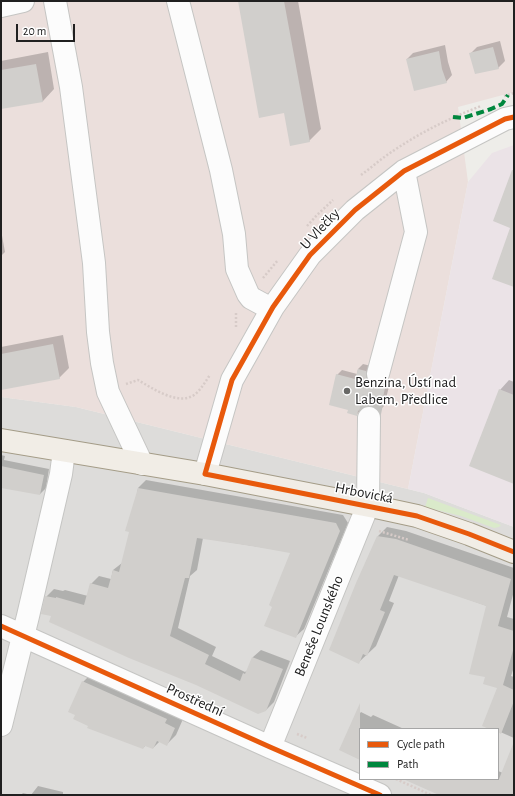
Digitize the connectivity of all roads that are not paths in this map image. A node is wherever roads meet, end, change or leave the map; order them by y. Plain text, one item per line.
1 (23, 1) edge
2 (55, 1) edge
3 (178, 1) edge
4 (1, 6) edge
5 (514, 117) edge
6 (404, 171) junction
7 (272, 307) junction
8 (378, 374) tunnel mouth
9 (369, 418) tunnel mouth
10 (1, 440) edge
11 (64, 451) junction
12 (142, 464) junction
13 (205, 474) junction
14 (368, 505) junction
15 (514, 552) edge
16 (1, 626) edge
17 (23, 636) junction
18 (1, 725) edge
19 (270, 747) junction
20 (380, 795) edge

1 - 4 street
2 - 12 street
3 - 7 street
5 - 6 street, U Vlečky
6 - 7 street, U Vlečky
6 - 8 street
7 - 13 street, U Vlečky
9 - 14 street
10 - 11 main road, Hrbovická
11 - 12 main road, Hrbovická
11 - 17 street
12 - 13 main road, Hrbovická
13 - 14 main road, Hrbovická
14 - 15 main road, Hrbovická
14 - 19 street, Beneše Lounského
16 - 17 street, Prostřední
17 - 18 street
17 - 19 street, Prostřední
19 - 20 street, Prostřední

